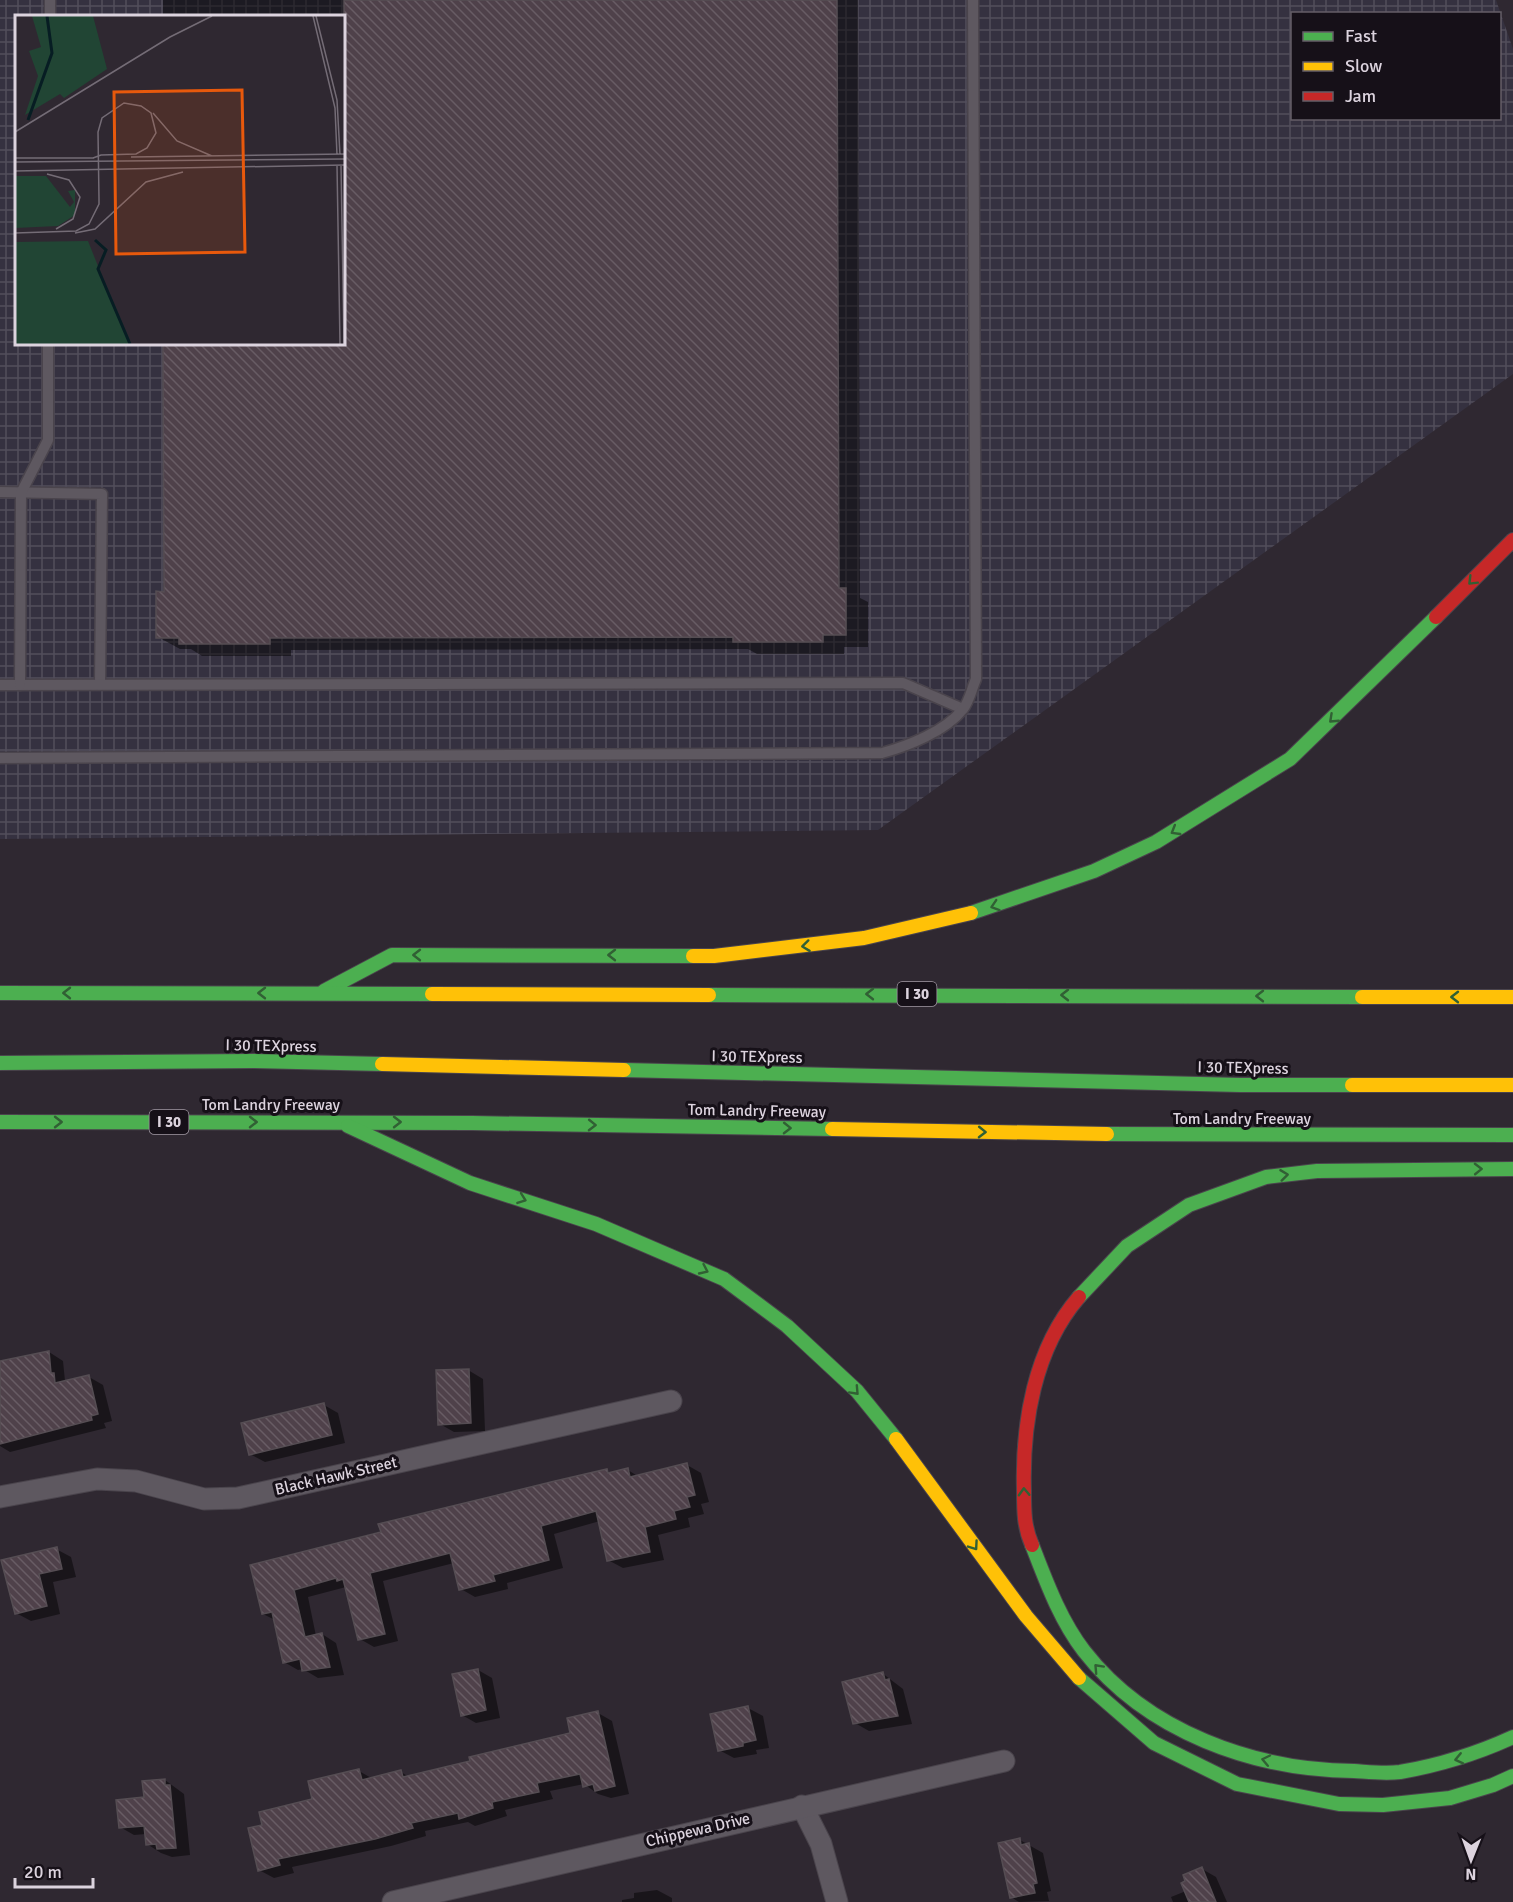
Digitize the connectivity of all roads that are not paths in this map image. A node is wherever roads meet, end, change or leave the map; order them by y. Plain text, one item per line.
1 (973, 0) edge
2 (48, 345) edge
3 (0, 492) edge
4 (21, 493) junction
5 (1513, 540) edge
6 (100, 684) junction
7 (0, 685) edge
8 (20, 685) junction
9 (963, 709) junction
10 (0, 758) edge
11 (0, 993) edge
12 (320, 993) junction
13 (1513, 997) edge
14 (0, 1063) edge
15 (1513, 1085) edge
16 (0, 1122) edge
17 (339, 1122) junction
18 (1513, 1136) edge
19 (1513, 1169) edge
20 (671, 1401) dead end
21 (0, 1497) edge
22 (1513, 1737) edge
23 (1004, 1761) dead end
24 (1513, 1776) edge
25 (802, 1806) junction
26 (393, 1902) edge
27 (837, 1902) edge

1 - 9 lane
2 - 4 lane
3 - 4 lane
4 - 6 lane
4 - 8 lane
5 -> 12 highway
6 - 8 lane
6 - 9 lane
7 - 8 lane
9 - 10 lane
12 -> 11 highway, I 30
13 -> 12 highway, I 30
14 - 15 highway, I 30 TEXpress
16 -> 17 highway, Tom Landry Freeway / I 30
17 -> 18 highway, Tom Landry Freeway / I 30
17 -> 24 highway
22 -> 19 highway
20 - 21 street, Black Hawk Street
23 - 25 street, Chippewa Drive
25 - 26 street, Chippewa Drive
25 - 27 street

